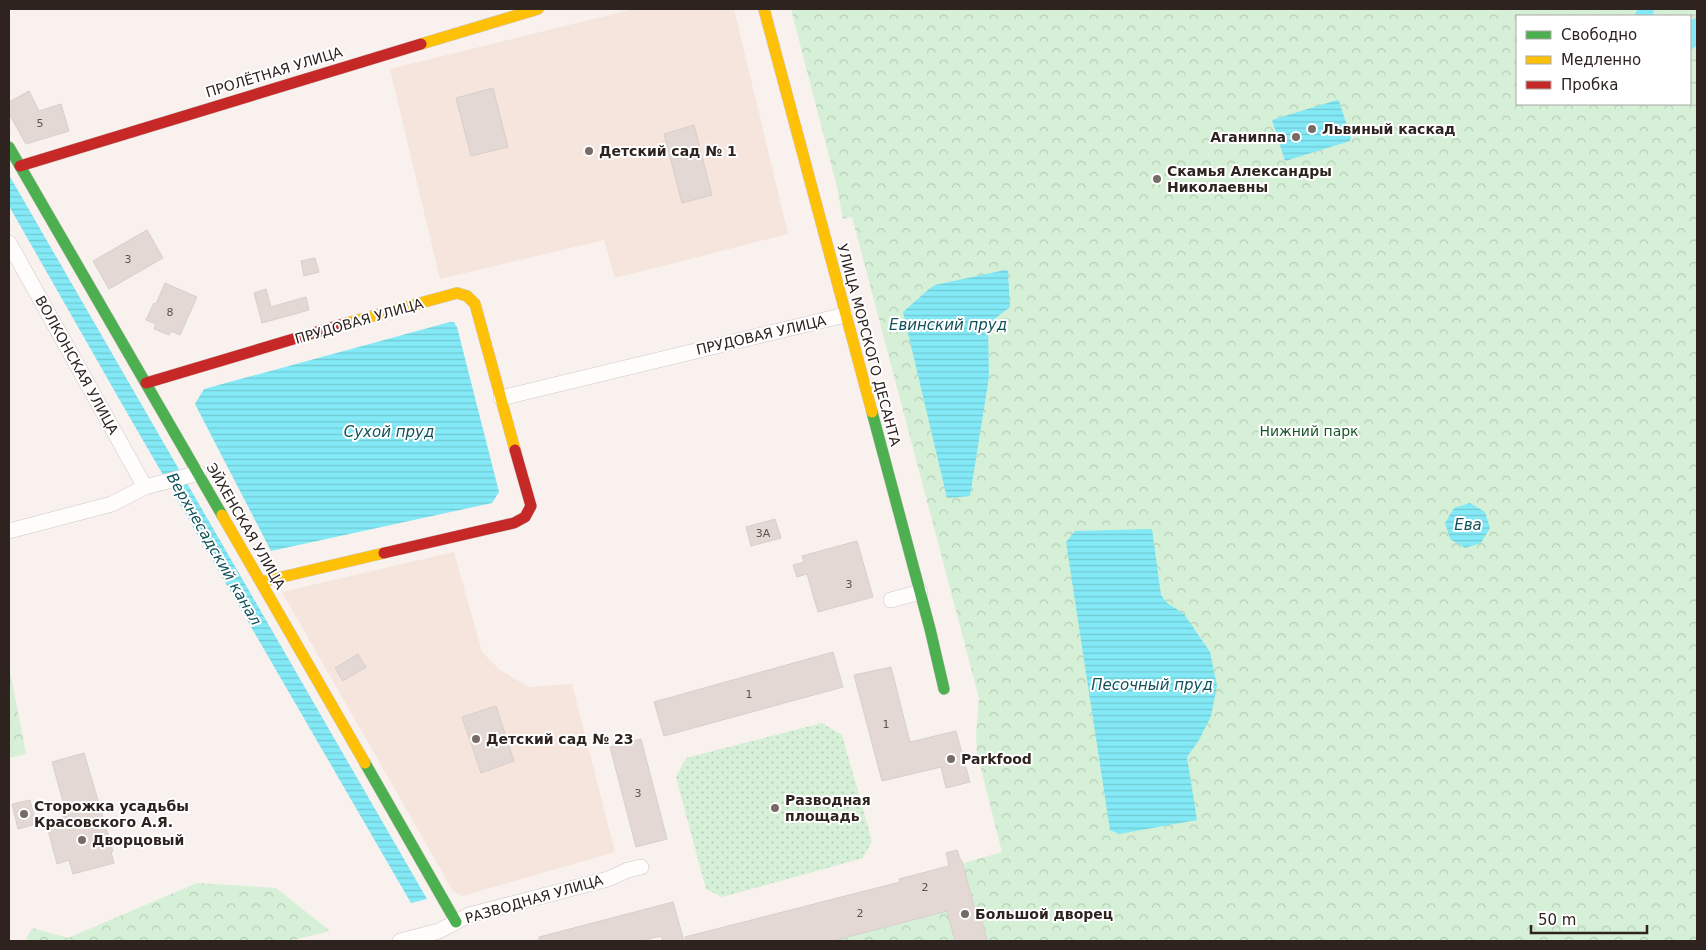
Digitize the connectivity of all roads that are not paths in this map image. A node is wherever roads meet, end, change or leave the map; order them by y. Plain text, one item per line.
1 (538, 9) edge
2 (764, 9) edge
3 (9, 147) edge
4 (20, 166) junction
5 (9, 243) edge
6 (845, 315) junction
7 (146, 383) junction
8 (501, 398) junction
9 (193, 475) junction
10 (145, 487) junction
11 (9, 531) edge
12 (261, 582) junction
13 (920, 592) junction
14 (891, 600) dead end
15 (944, 690) dead end
16 (641, 867) dead end
17 (456, 922) junction
18 (400, 941) edge

1 - 4 street, ПРОЛЁТНАЯ УЛИЦА
2 - 6 street, УЛИЦА МОРСКОГО ДЕСАНТА
3 - 4 street, ЭЙХЕНСКАЯ УЛИЦА
4 - 7 street, ЭЙХЕНСКАЯ УЛИЦА
5 - 10 street, ВОЛКОНСКАЯ УЛИЦА
6 - 8 street, ПРУДОВАЯ УЛИЦА
6 - 13 street, УЛИЦА МОРСКОГО ДЕСАНТА
7 - 8 street, ПРУДОВАЯ УЛИЦА
7 - 9 street, ЭЙХЕНСКАЯ УЛИЦА
8 - 12 street, ПРУДОВАЯ УЛИЦА
9 - 10 street
9 - 12 street, ЭЙХЕНСКАЯ УЛИЦА
10 - 11 street
12 - 17 street, ЭЙХЕНСКАЯ УЛИЦА
13 - 14 street
13 - 15 street, УЛИЦА МОРСКОГО ДЕСАНТА
16 - 17 street, РАЗВОДНАЯ УЛИЦА
17 - 18 street, РАЗВОДНАЯ УЛИЦА

